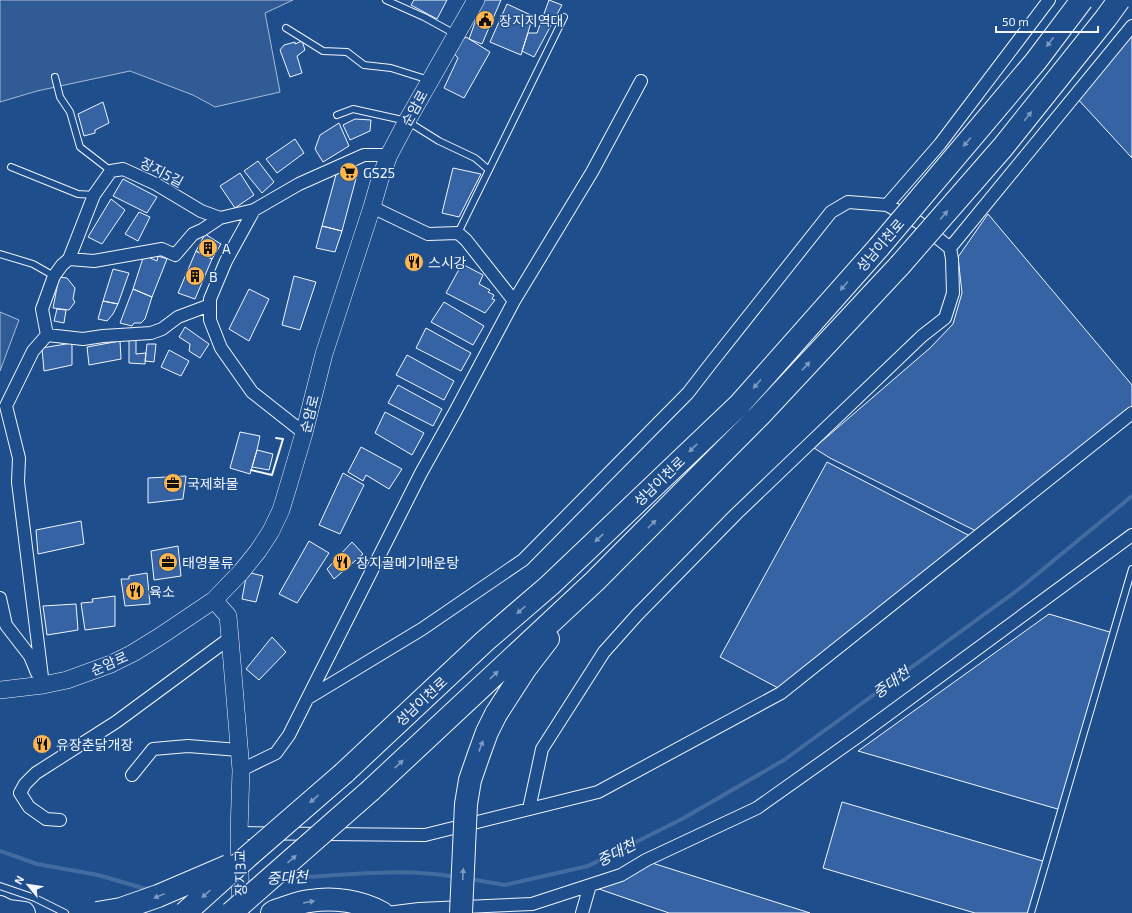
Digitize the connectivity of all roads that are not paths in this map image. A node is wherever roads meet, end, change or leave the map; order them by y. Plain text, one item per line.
1 (386, 0) edge
2 (476, 0) edge
3 (1049, 0) edge
4 (1082, 0) edge
5 (1119, 0) edge
6 (564, 17) dead end
7 (1132, 26) edge
8 (286, 28) dead end
9 (456, 34) junction
10 (55, 77) dead end
11 (429, 81) junction
12 (642, 81) dead end
13 (338, 115) dead end
14 (407, 120) junction
15 (389, 155) junction
16 (11, 167) dead end
17 (488, 170) junction
18 (111, 171) junction
19 (95, 195) junction
20 (887, 205) junction
21 (372, 207) junction
22 (254, 210) junction
23 (220, 218) junction
24 (458, 233) junction
25 (950, 248) junction
26 (0, 254) edge
27 (69, 258) junction
28 (54, 276) junction
29 (514, 301) junction
30 (210, 305) junction
31 (47, 335) junction
32 (5, 397) edge
33 (1132, 413) edge
34 (304, 434) junction
35 (1132, 536) edge
36 (1132, 569) edge
37 (595, 581) junction
38 (0, 598) edge
39 (214, 600) junction
40 (230, 638) junction
41 (43, 685) junction
42 (0, 690) edge
43 (308, 698) junction
44 (239, 750) junction
45 (240, 770) junction
46 (132, 775) dead end
47 (529, 809) junction
48 (60, 820) dead end
49 (240, 833) junction
50 (246, 858) junction
51 (590, 885) junction
52 (0, 886) edge
53 (65, 913) edge
54 (97, 913) edge
55 (185, 913) edge
56 (231, 913) edge
57 (241, 913) edge
58 (272, 913) edge
59 (382, 913) edge
60 (387, 913) edge
61 (461, 913) edge
62 (582, 913) edge
63 (1031, 913) edge

1 - 9 lane
2 - 9 street, 순암로
3 - 20 street
4 -> 50 highway, 성남이천로, bridge
37 -> 5 highway, 성남이천로, bridge
6 - 17 lane
7 - 25 street
8 - 11 lane
9 - 11 street, 순암로
10 - 18 lane
11 - 14 street, 순암로
12 - 29 street
13 - 14 lane
14 - 15 street, 순암로
14 - 17 lane
15 - 21 street, 순암로
15 - 22 street
16 - 19 lane
17 - 24 lane
18 - 19 street
18 - 23 street, 장지5길
19 - 27 street
20 - 25 street
20 - 43 street
21 - 24 street
21 - 34 street, 순암로
22 - 23 street
22 - 30 street
23 - 27 street
24 - 29 street
25 - 47 street
26 - 28 lane
27 - 28 street
28 - 31 street
29 - 43 street
30 - 31 street
30 - 34 street
31 - 32 street
32 - 41 street
33 - 47 street
34 - 39 street, 순암로
35 - 51 street
36 - 63 lane
56 -> 37 highway, 성남이천로, bridge
61 -> 37 highway, bridge
38 - 41 street
39 - 40 street, 장지3교
39 - 41 street, 순암로
40 - 44 street, 장지3교
40 - 48 street
41 - 42 street, 순암로
43 - 45 street
44 - 45 street, 장지3교
44 - 46 street
45 - 49 street, 장지3교
47 - 49 street
49 - 57 street, 장지3교, bridge
50 -> 54 highway, bridge
50 -> 55 highway, 성남이천로, bridge
51 - 60 street
51 - 62 street
52 - 53 lane
58 -> 59 highway

